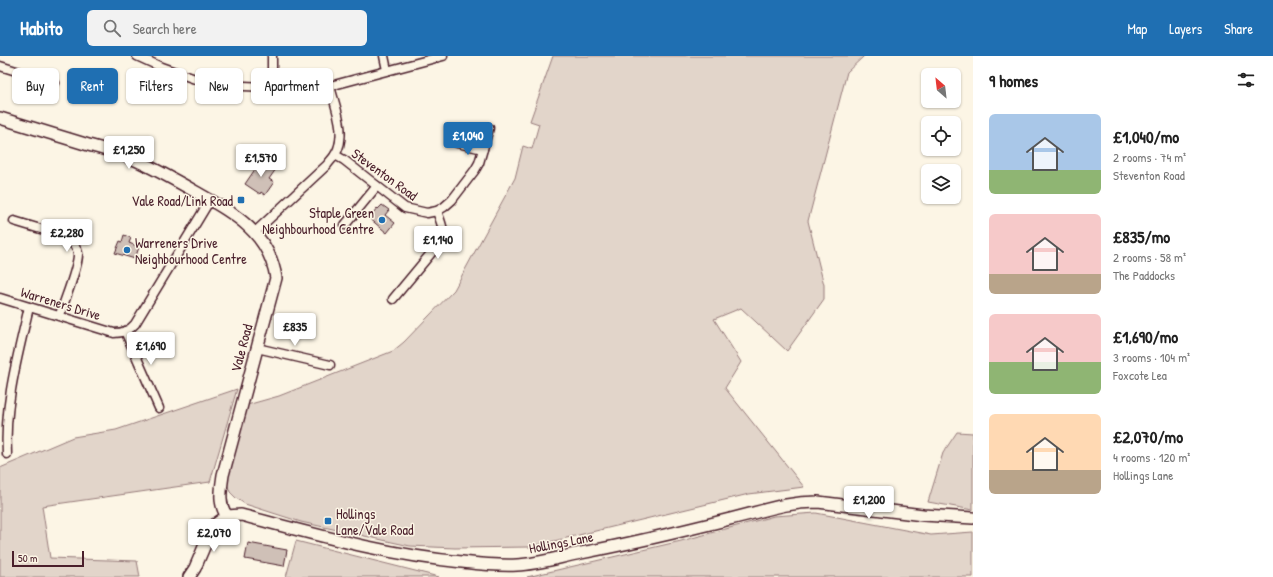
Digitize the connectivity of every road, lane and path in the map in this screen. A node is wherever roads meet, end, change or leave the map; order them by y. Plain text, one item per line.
1 (137, 56) edge
2 (272, 56) edge
3 (384, 56) edge
4 (443, 56) edge
5 (0, 66) edge
6 (272, 68) edge
7 (12, 70) edge
8 (387, 70) junction
9 (333, 85) edge
10 (251, 86) edge
11 (333, 97) edge
12 (0, 118) edge
13 (489, 128) dead end
14 (457, 143) dead end
15 (483, 149) junction
16 (335, 155) junction
17 (377, 186) junction
18 (210, 200) junction
19 (437, 211) junction
20 (14, 221) dead end
21 (346, 226) dead end
22 (255, 232) junction
23 (0, 298) edge
24 (393, 299) dead end
25 (29, 307) junction
26 (60, 316) junction
27 (125, 331) junction
28 (257, 348) junction
29 (330, 364) dead end
30 (159, 408) dead end
31 (7, 454) dead end
32 (227, 516) junction
33 (973, 518) edge
34 (189, 577) edge

1 - 10 street
2 - 6 street
3 - 8 street
4 - 8 street
5 - 7 street
8 - 9 street
11 - 16 street
12 - 18 street, Vale Road
13 - 15 street
14 - 15 street
15 - 19 street
16 - 17 street, Steventon Road
16 - 22 street
17 - 19 street, Steventon Road
17 - 21 street
18 - 22 street, Vale Road
18 - 27 street
19 - 24 street
20 - 26 street
22 - 28 street, Vale Road
23 - 25 street, Warreners Drive
25 - 26 street, Warreners Drive
25 - 31 street
26 - 27 street, Warreners Drive
27 - 30 street
28 - 29 street
28 - 32 street, Vale Road
32 - 33 street, Hollings Lane
32 - 34 street

